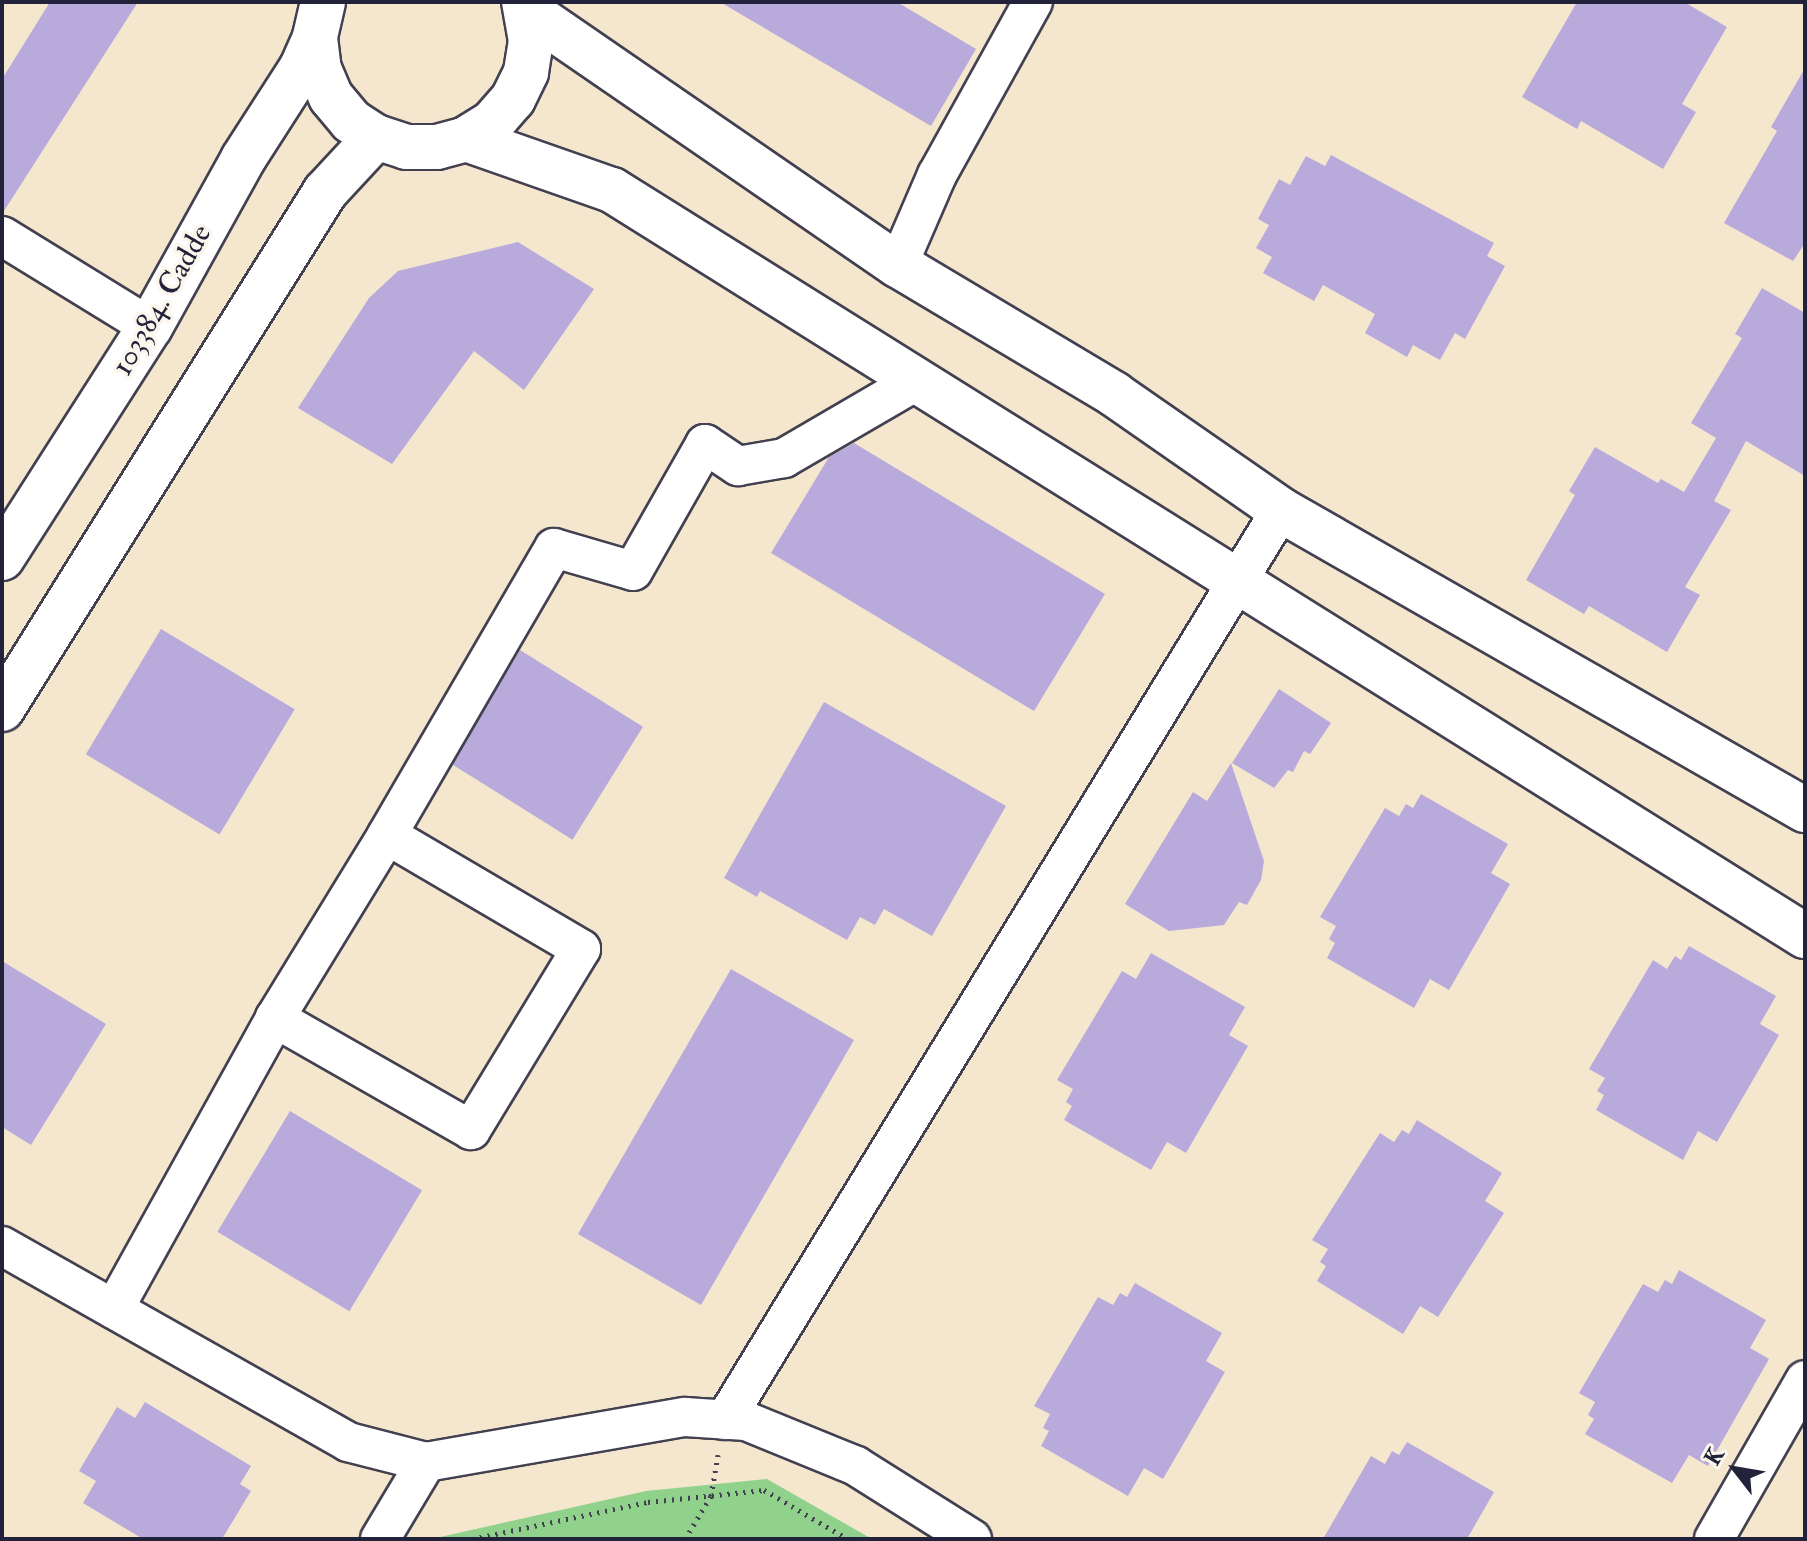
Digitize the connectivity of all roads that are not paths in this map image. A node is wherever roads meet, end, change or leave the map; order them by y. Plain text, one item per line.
1 (1033, 2) edge
2 (526, 6) edge
3 (319, 20) edge
4 (376, 137) junction
5 (466, 139) junction
6 (2, 236) edge
7 (898, 265) junction
8 (150, 327) junction
9 (918, 380) junction
10 (1281, 510) junction
11 (2, 558) edge
12 (1239, 579) junction
13 (2, 709) edge
14 (1805, 810) edge
15 (387, 835) junction
16 (1805, 936) edge
17 (275, 1018) junction
18 (2, 1246) edge
19 (114, 1309) junction
20 (1804, 1385) edge
21 (725, 1420) junction
22 (426, 1462) junction
23 (380, 1539) edge
24 (972, 1539) edge
25 (1714, 1539) edge

1 - 7 street
2 - 5 street
2 - 7 street
3 - 4 street
3 - 8 street, 103384. Cadde
4 - 5 street
4 - 13 street
5 - 9 street
6 - 8 street
7 - 10 street
8 - 11 street, 103384. Cadde
9 - 12 street
9 - 15 street
10 - 12 street
10 - 14 street
12 - 16 street
12 - 21 street
15 - 17 street
15 - 17 street
17 - 19 street
18 - 19 street
19 - 22 street
20 - 25 street
21 - 22 street
21 - 24 street
22 - 23 street

